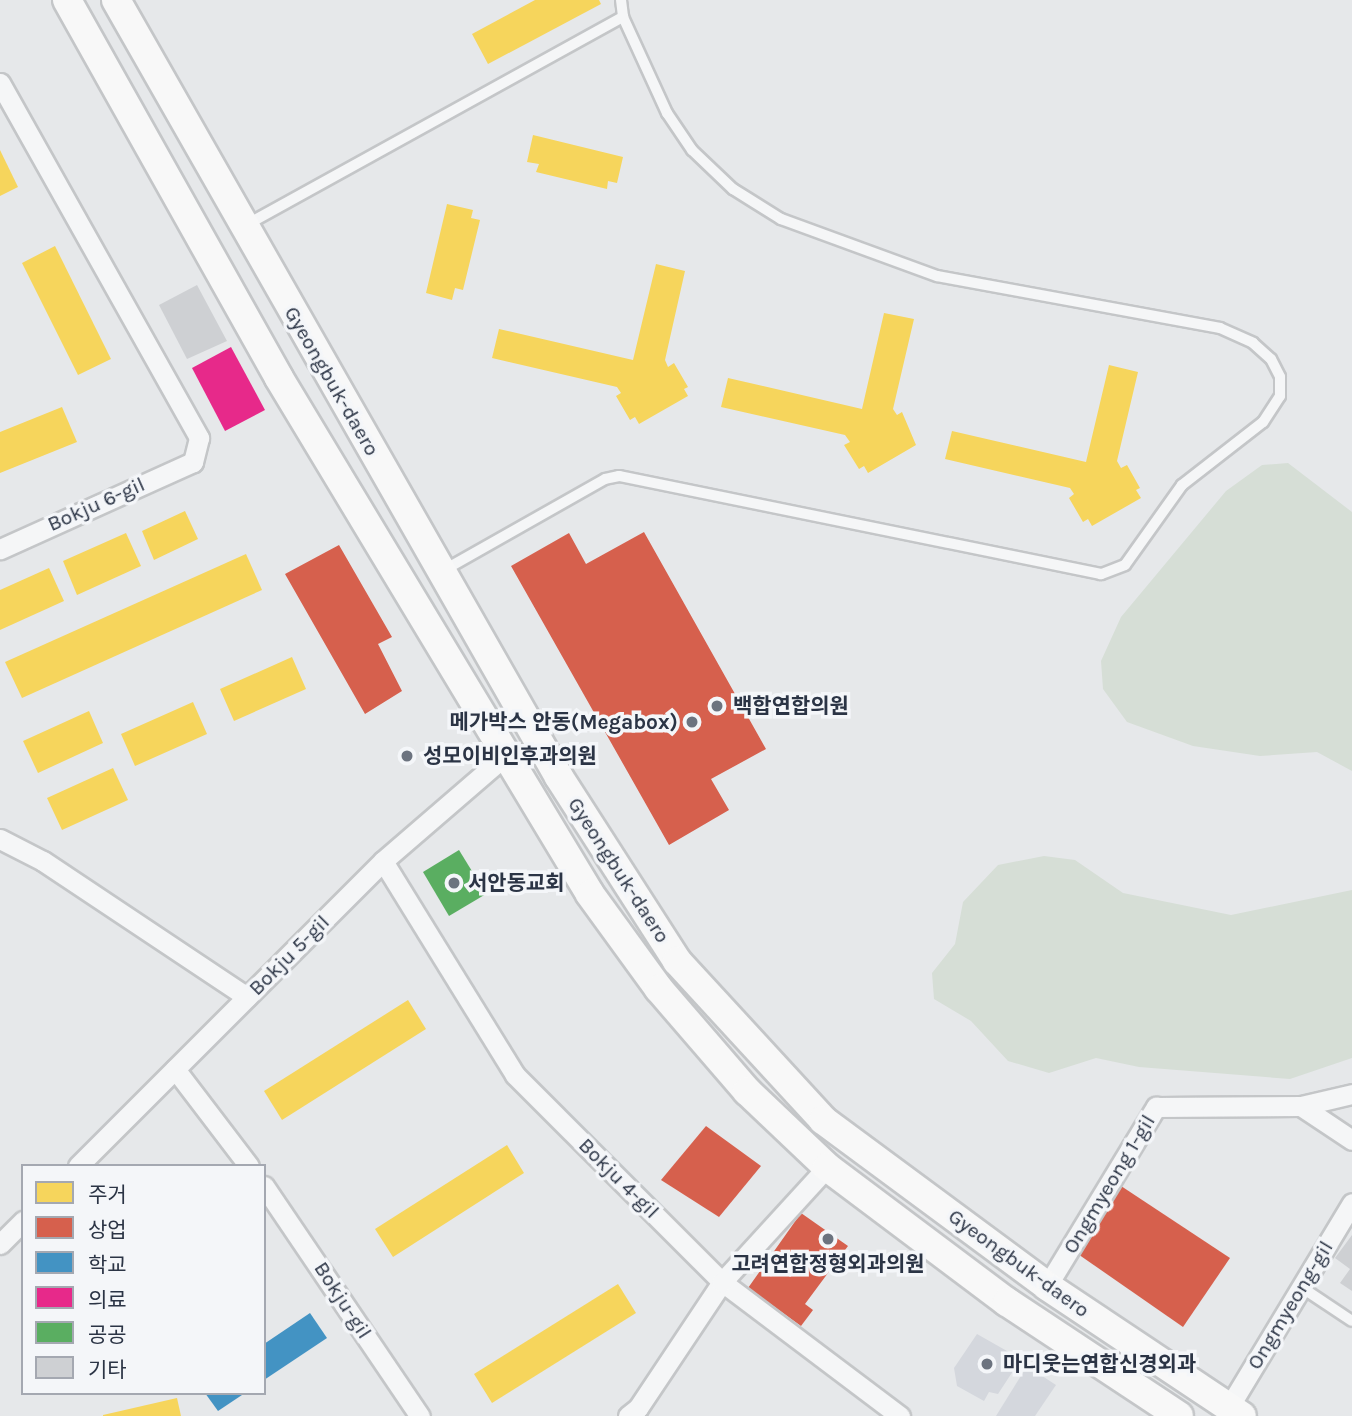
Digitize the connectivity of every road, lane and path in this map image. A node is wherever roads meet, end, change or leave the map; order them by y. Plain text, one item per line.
1 (67, 0) edge
2 (116, 0) edge
3 (621, 0) edge
4 (623, 17) junction
5 (0, 83) edge
6 (243, 227) junction
7 (0, 549) edge
8 (442, 571) junction
9 (508, 753) junction
10 (0, 839) edge
11 (383, 861) junction
12 (247, 997) junction
13 (175, 1069) junction
14 (1352, 1094) edge
15 (1301, 1106) junction
16 (1352, 1140) edge
17 (80, 1164) edge
18 (247, 1164) edge
19 (827, 1167) junction
20 (266, 1189) edge
21 (1352, 1203) edge
22 (21, 1223) edge
23 (0, 1244) edge
24 (722, 1282) junction
25 (1047, 1286) junction
26 (1301, 1287) junction
27 (1352, 1321) edge
28 (1236, 1411) edge
29 (637, 1413) edge
30 (420, 1416) edge
31 (900, 1416) edge
32 (1179, 1416) edge

1 - 9 street, Gyeongbuk-daero
2 - 6 street, Gyeongbuk-daero
3 - 4 lane
4 - 6 lane
4 - 8 lane
5 - 7 street, Bokju 6-gil
6 - 8 street, Gyeongbuk-daero
8 - 25 street, Gyeongbuk-daero
9 - 11 street, Bokju 5-gil
9 - 19 street, Gyeongbuk-daero
10 - 12 street
11 - 12 street, Bokju 5-gil
11 - 24 street, Bokju 4-gil
12 - 13 street, Bokju 5-gil
13 - 17 street, Bokju 5-gil
13 - 18 street
14 - 15 street, Ongmyeong 1-gil
15 - 16 street
15 - 25 street, Ongmyeong 1-gil
19 - 24 street
19 - 32 street, Gyeongbuk-daero
20 - 30 street, Bokju-gil
21 - 26 street, Ongmyeong-gil
22 - 23 street
24 - 29 street
24 - 31 street, Bokju 4-gil
25 - 28 street, Gyeongbuk-daero
26 - 27 lane
26 - 28 street, Ongmyeong-gil

